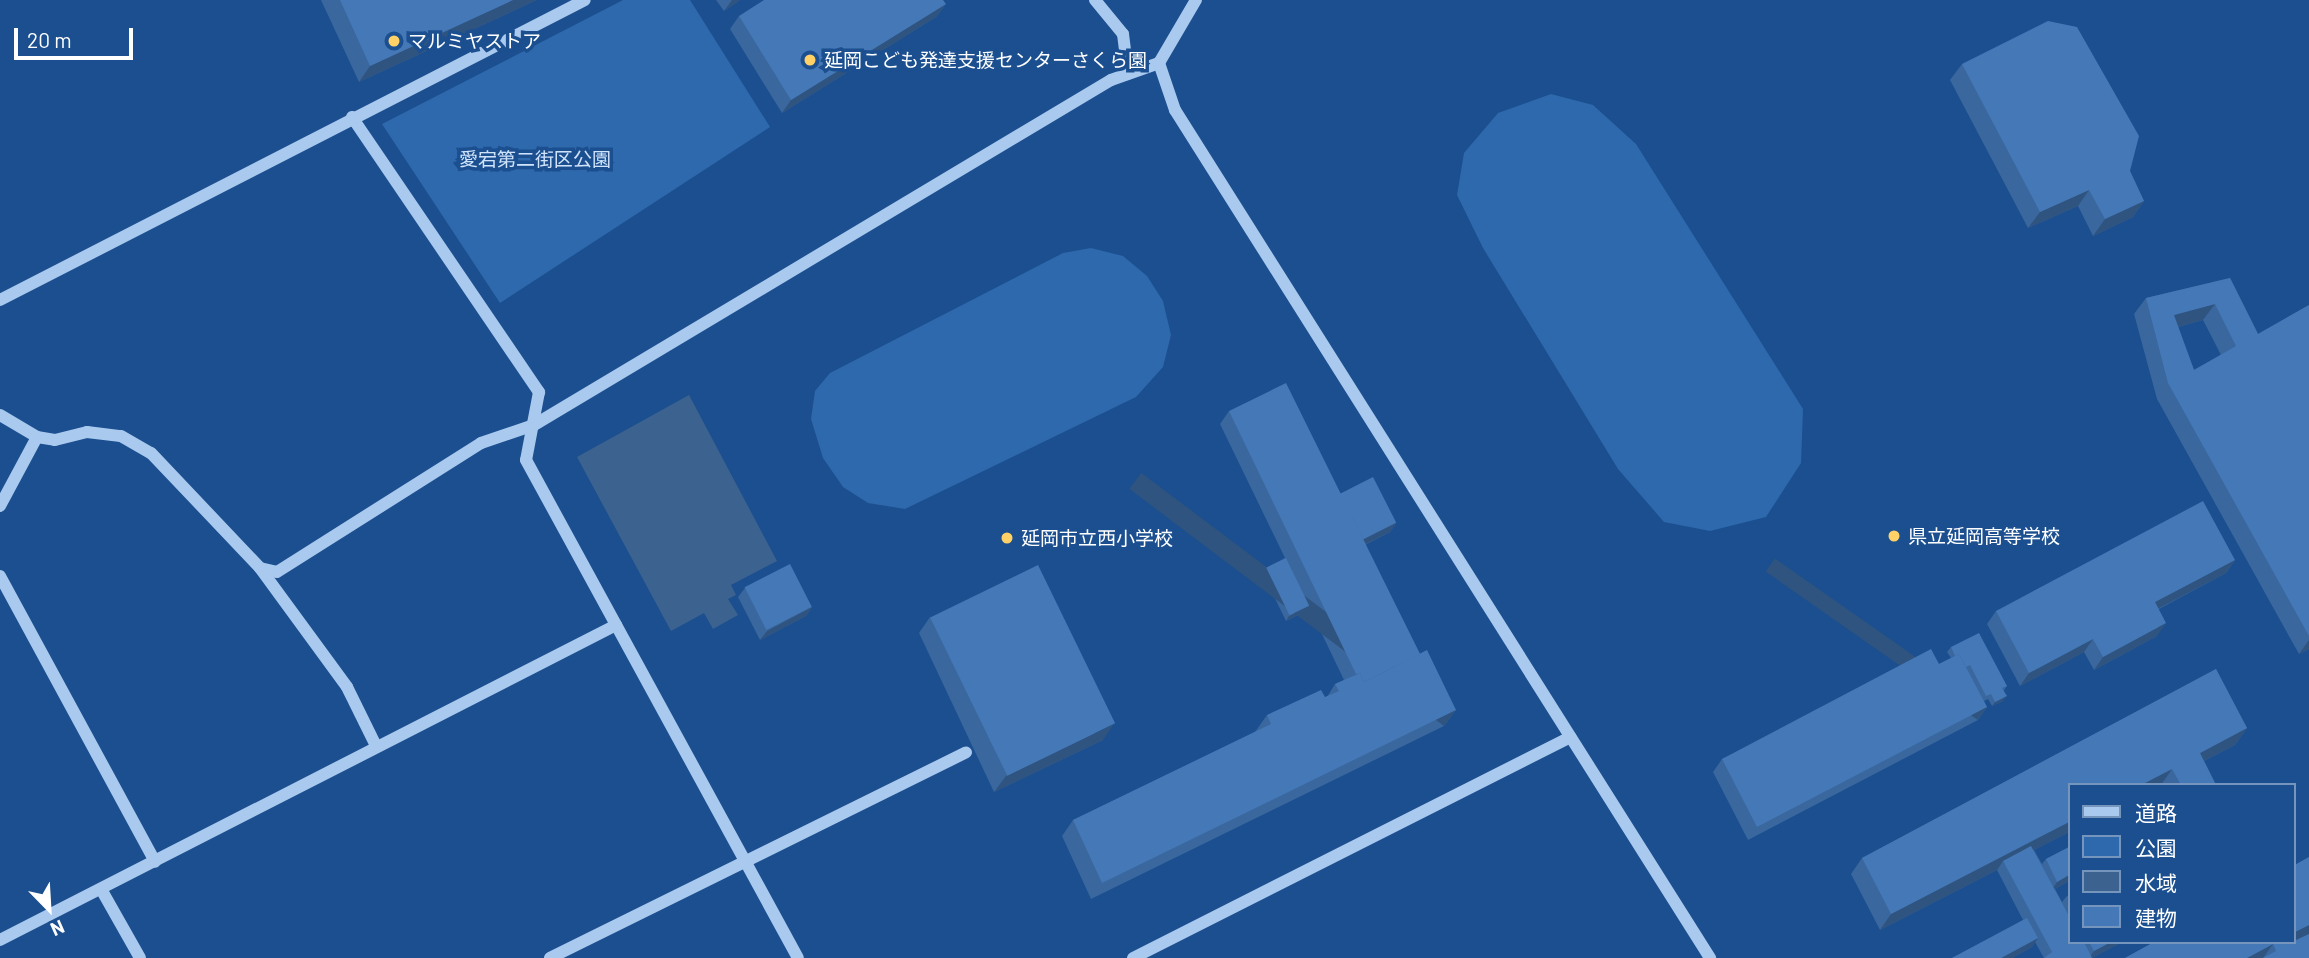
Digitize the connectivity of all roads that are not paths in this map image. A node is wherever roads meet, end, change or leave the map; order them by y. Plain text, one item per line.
1 (585, 0) edge
2 (1096, 0) edge
3 (1196, 0) edge
4 (1159, 63) junction
5 (1128, 74) junction
6 (352, 117) junction
7 (0, 300) edge
8 (0, 415) edge
9 (534, 425) junction
10 (37, 437) junction
11 (0, 506) edge
12 (260, 568) junction
13 (0, 576) edge
14 (616, 625) junction
15 (1570, 737) junction
16 (376, 747) junction
17 (966, 752) dead end
18 (742, 860) junction
19 (155, 862) junction
20 (101, 889) junction
21 (0, 940) edge
22 (140, 958) edge
23 (550, 958) edge
24 (798, 958) edge
25 (1133, 958) edge
26 (1710, 958) edge

1 - 6 street
2 - 5 street
3 - 4 street
4 - 5 street
4 - 15 street
5 - 9 street
6 - 7 street
6 - 9 street
8 - 10 street
9 - 12 street
9 - 14 street
10 - 11 street
10 - 12 street
12 - 16 street
13 - 19 street
14 - 16 street
14 - 18 street
15 - 25 street
15 - 26 street
16 - 19 street
17 - 18 street
18 - 23 street
18 - 24 street
19 - 20 street
20 - 21 street
20 - 22 street

